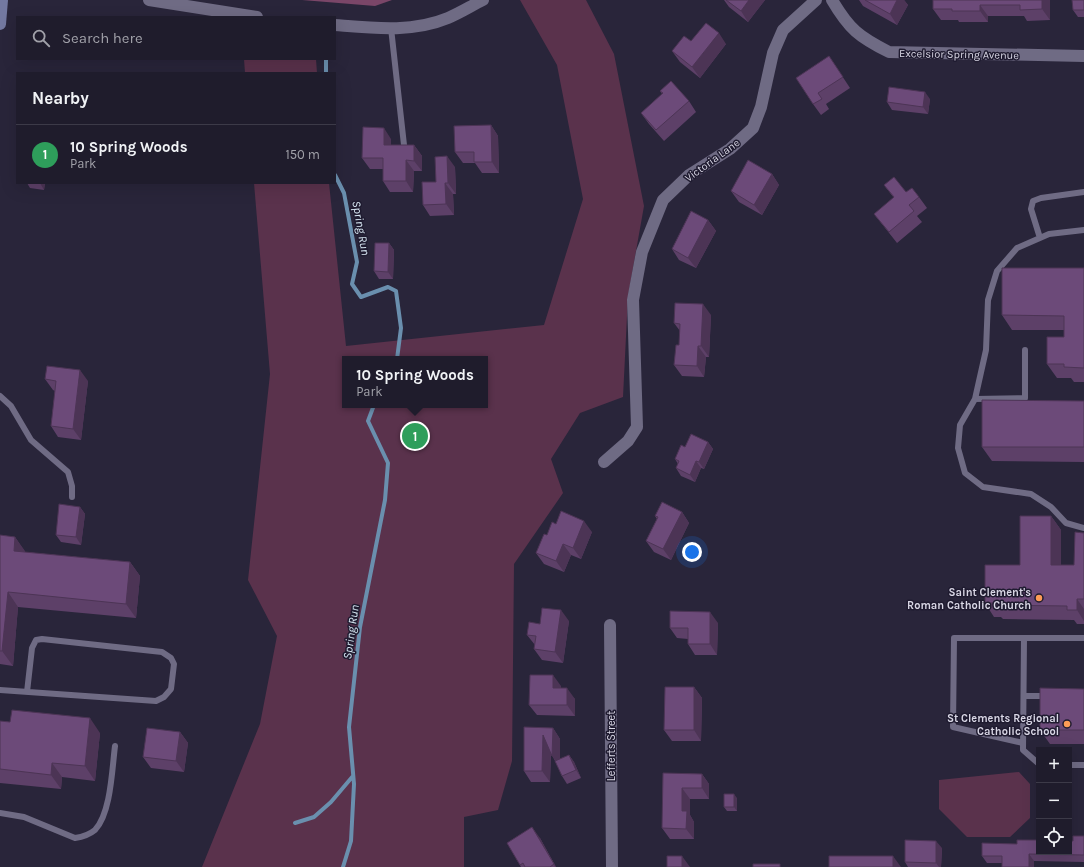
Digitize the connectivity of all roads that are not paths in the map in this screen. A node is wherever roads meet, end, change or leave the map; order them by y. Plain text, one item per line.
1 (2, 0) edge
2 (149, 0) edge
3 (483, 0) edge
4 (816, 0) edge
5 (832, 0) edge
6 (168, 2) edge
7 (243, 16) edge
8 (0, 24) edge
9 (336, 25) edge
10 (391, 28) junction
11 (1084, 56) edge
12 (404, 145) edge
13 (1084, 192) edge
14 (1084, 230) edge
15 (1040, 238) junction
16 (1025, 350) dead end
17 (0, 396) edge
18 (975, 399) junction
19 (604, 462) dead end
20 (72, 497) dead end
21 (1084, 528) edge
22 (610, 624) dead end
23 (1024, 638) junction
24 (1084, 638) edge
25 (0, 690) edge
26 (27, 692) junction
27 (1024, 696) junction
28 (1054, 696) edge
29 (1023, 743) junction
30 (115, 746) dead end
31 (1036, 761) edge
32 (1072, 764) edge
33 (1084, 765) edge
34 (0, 813) edge
35 (612, 867) edge

1 - 8 street
2 - 6 street
3 - 10 street
4 - 19 street, Victoria Lane
5 - 11 street, Excelsior Spring Avenue
6 - 7 street
9 - 10 street
10 - 12 lane
13 - 15 lane
14 - 15 lane
15 - 18 lane
16 - 18 lane
17 - 20 lane
18 - 21 lane
22 - 35 street, Lefferts Street
23 - 24 lane
23 - 27 lane
23 - 29 lane
25 - 26 lane
26 - 26 lane
27 - 28 lane
27 - 29 lane
29 - 31 lane
30 - 34 lane
32 - 33 lane

